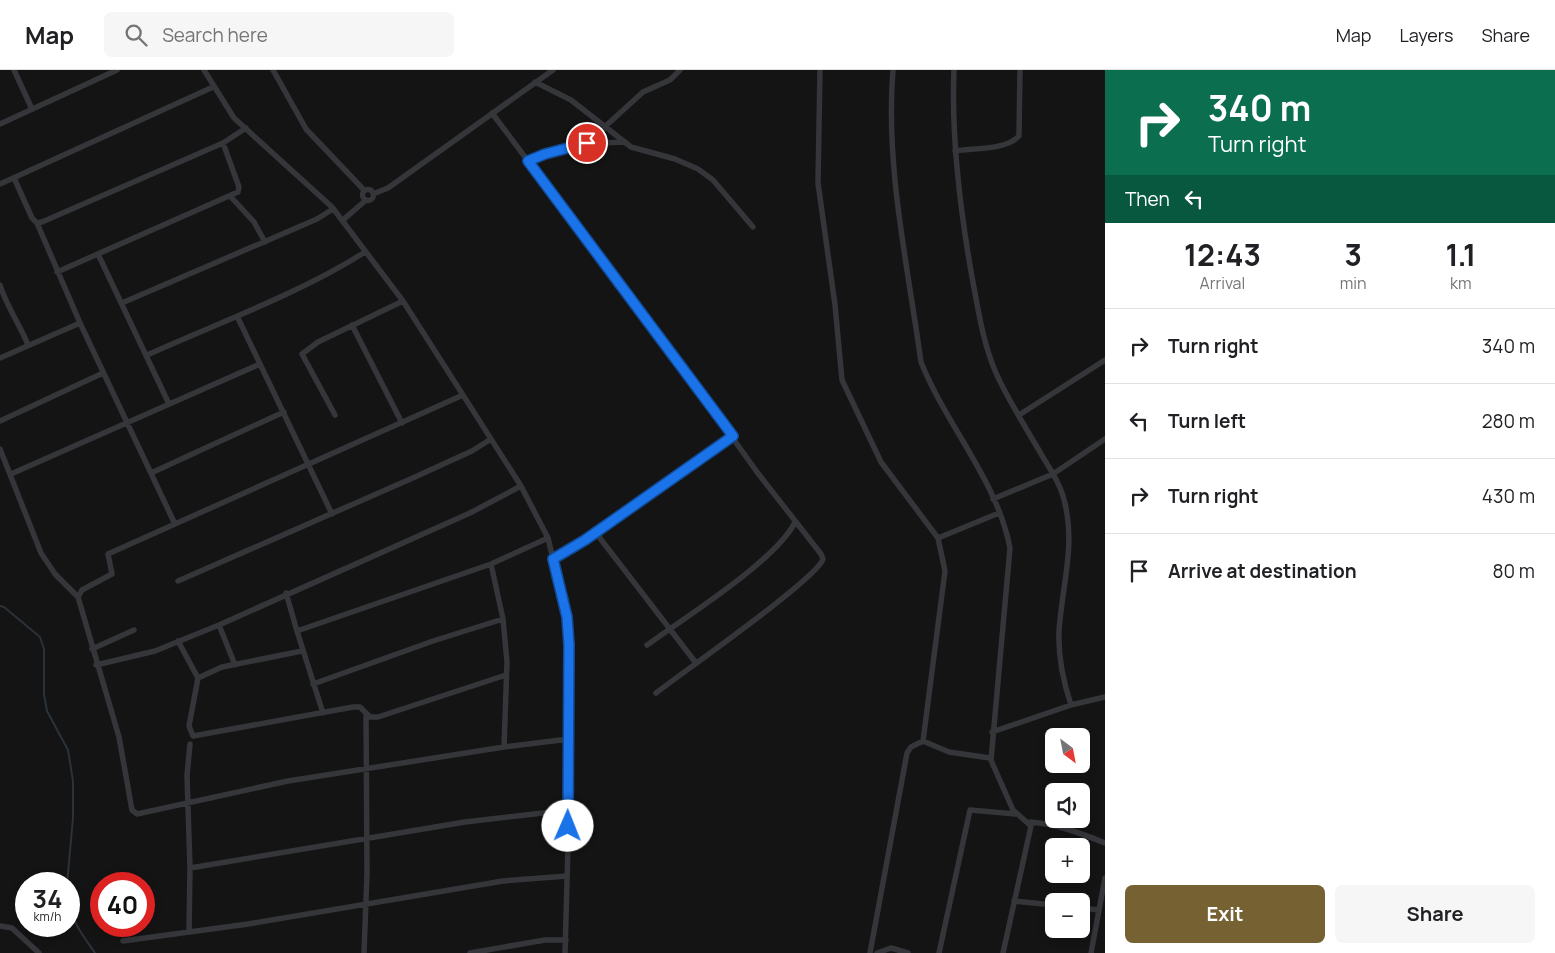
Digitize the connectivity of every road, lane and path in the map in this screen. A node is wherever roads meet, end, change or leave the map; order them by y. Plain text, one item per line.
1 (14, 70) edge
2 (117, 70) edge
3 (204, 70) edge
4 (273, 70) edge
5 (553, 70) edge
6 (680, 70) edge
7 (820, 70) edge
8 (893, 70) edge
9 (954, 70) edge
10 (1020, 70) edge
11 (545, 72) edge
12 (535, 82) junction
13 (213, 87) junction
14 (32, 109) junction
15 (492, 113) junction
16 (0, 124) edge
17 (606, 126) junction
18 (246, 128) junction
19 (625, 142) junction
20 (223, 143) junction
21 (587, 143) junction
22 (955, 151) junction
23 (528, 161) junction
24 (14, 178) junction
25 (0, 184) edge
26 (364, 190) junction
27 (374, 194) junction
28 (230, 196) junction
29 (366, 200) junction
30 (333, 208) junction
31 (344, 220) junction
32 (37, 223) junction
33 (752, 227) dead end
34 (265, 242) junction
35 (366, 252) junction
36 (98, 254) junction
37 (57, 272) junction
38 (0, 285) edge
39 (403, 301) junction
40 (122, 303) junction
41 (237, 316) junction
42 (80, 323) junction
43 (352, 325) junction
44 (28, 345) junction
45 (148, 355) junction
46 (0, 358) edge
47 (1105, 360) edge
48 (260, 364) junction
49 (103, 373) junction
50 (463, 394) junction
51 (169, 404) junction
52 (284, 412) junction
53 (335, 415) dead end
54 (1019, 415) junction
55 (0, 421) edge
56 (402, 422) junction
57 (127, 423) junction
58 (733, 436) junction
59 (491, 439) junction
60 (1105, 439) edge
61 (0, 449) edge
62 (308, 463) junction
63 (151, 473) junction
64 (12, 474) junction
65 (1053, 474) junction
66 (522, 486) junction
67 (993, 499) junction
68 (999, 513) junction
69 (332, 514) junction
70 (174, 522) junction
71 (795, 522) junction
72 (596, 532) junction
73 (548, 538) junction
74 (938, 538) junction
75 (553, 559) junction
76 (491, 564) junction
77 (178, 581) dead end
78 (286, 594) junction
79 (78, 597) junction
80 (503, 619) junction
81 (219, 625) junction
82 (670, 629) junction
83 (134, 630) dead end
84 (297, 631) junction
85 (178, 641) junction
86 (647, 645) dead end
87 (92, 649) junction
88 (302, 651) junction
89 (696, 663) junction
90 (96, 665) junction
91 (235, 665) junction
92 (506, 675) junction
93 (198, 678) junction
94 (313, 684) junction
95 (656, 693) dead end
96 (1105, 697) edge
97 (1071, 705) junction
98 (323, 713) junction
99 (366, 713) junction
100 (992, 732) junction
101 (569, 739) junction
102 (922, 742) junction
103 (190, 744) dead end
104 (504, 747) junction
105 (991, 760) junction
106 (368, 769) junction
107 (189, 804) junction
108 (569, 810) junction
109 (1017, 814) junction
110 (1030, 822) junction
111 (366, 839) junction
112 (1105, 843) edge
113 (190, 868) junction
114 (567, 876) junction
115 (1105, 878) edge
116 (1014, 901) junction
117 (367, 902) junction
118 (1045, 904) edge
119 (1090, 909) edge
120 (1099, 910) junction
121 (0, 926) edge
122 (189, 932) junction
123 (566, 940) junction
124 (123, 941) dead end
125 (39, 953) edge
126 (364, 953) edge
127 (470, 953) edge
128 (565, 953) edge
129 (870, 953) edge
130 (877, 953) edge
131 (908, 953) edge
132 (939, 953) edge
133 (1003, 953) edge
134 (1091, 953) edge

1 - 14 street
2 - 14 street
3 - 13 street
4 - 26 street
5 - 11 street
6 - 17 street
7 - 74 street
8 - 67 street
9 - 22 street
10 - 22 street
11 - 12 street
12 - 15 street
12 - 17 street
13 - 18 street
13 - 24 street
14 - 16 street
15 - 23 street
15 - 27 street
17 - 19 street
17 - 21 street
18 - 20 street
18 - 30 street
19 - 21 street
19 - 33 street
20 - 28 street
20 - 32 street
21 - 23 street
22 - 54 street
23 - 58 street
24 - 25 street
24 - 32 street
26 - 27 street
26 - 29 street
27 - 29 street
28 - 34 street
28 - 36 street
29 - 31 street
30 - 31 street
30 - 34 street
31 - 35 street
32 - 37 street
34 - 40 street
35 - 39 street
35 - 41 street
36 - 37 street
36 - 40 street
37 - 42 street
38 - 44 street
39 - 43 street
39 - 50 street
40 - 45 street
41 - 45 street
41 - 48 street
42 - 44 street
42 - 49 street
43 - 53 street
43 - 56 street
44 - 46 street
45 - 51 street
47 - 54 street
48 - 51 street
48 - 52 street
49 - 55 street
49 - 57 street
50 - 56 street
50 - 59 street
51 - 57 street
52 - 62 street
52 - 63 street
54 - 65 street
56 - 62 street
57 - 63 street
57 - 64 street
58 - 71 street
58 - 72 street
59 - 66 street
59 - 69 street
60 - 65 street
61 - 64 street
62 - 69 street
62 - 70 street
63 - 70 street
64 - 79 street
65 - 67 street
65 - 97 street
66 - 73 street
66 - 78 street
67 - 68 street
68 - 74 street
68 - 100 street
69 - 77 street
70 - 79 street
71 - 82 street
71 - 89 street
72 - 75 street
72 - 82 street
73 - 75 street
73 - 76 street
74 - 102 street
75 - 101 street
76 - 80 street
76 - 84 street
78 - 81 street
78 - 84 street
79 - 87 street
80 - 92 street
80 - 94 street
81 - 85 street
81 - 91 street
82 - 86 street
82 - 89 street
83 - 87 street
84 - 88 street
85 - 90 street
85 - 93 street
87 - 90 street
88 - 91 street
88 - 94 street
89 - 95 street
90 - 107 street
91 - 93 street
92 - 99 street
92 - 104 street
93 - 98 street
94 - 98 street
96 - 97 street
97 - 100 street
98 - 99 street
99 - 106 street
100 - 105 street
101 - 104 street
101 - 108 street
102 - 105 street
102 - 129 street
103 - 107 street
104 - 106 street
105 - 109 street
106 - 107 street
106 - 111 street
107 - 113 street
108 - 111 street
108 - 114 street
109 - 110 street
109 - 132 street
110 - 112 street
110 - 116 street
111 - 113 street
111 - 117 street
113 - 122 street
114 - 117 street
114 - 123 street
115 - 120 street
116 - 118 street
116 - 133 street
117 - 122 street
117 - 126 street
119 - 120 street
120 - 134 street
121 - 125 street
122 - 124 street
123 - 127 street
123 - 128 street
130 - 131 street

